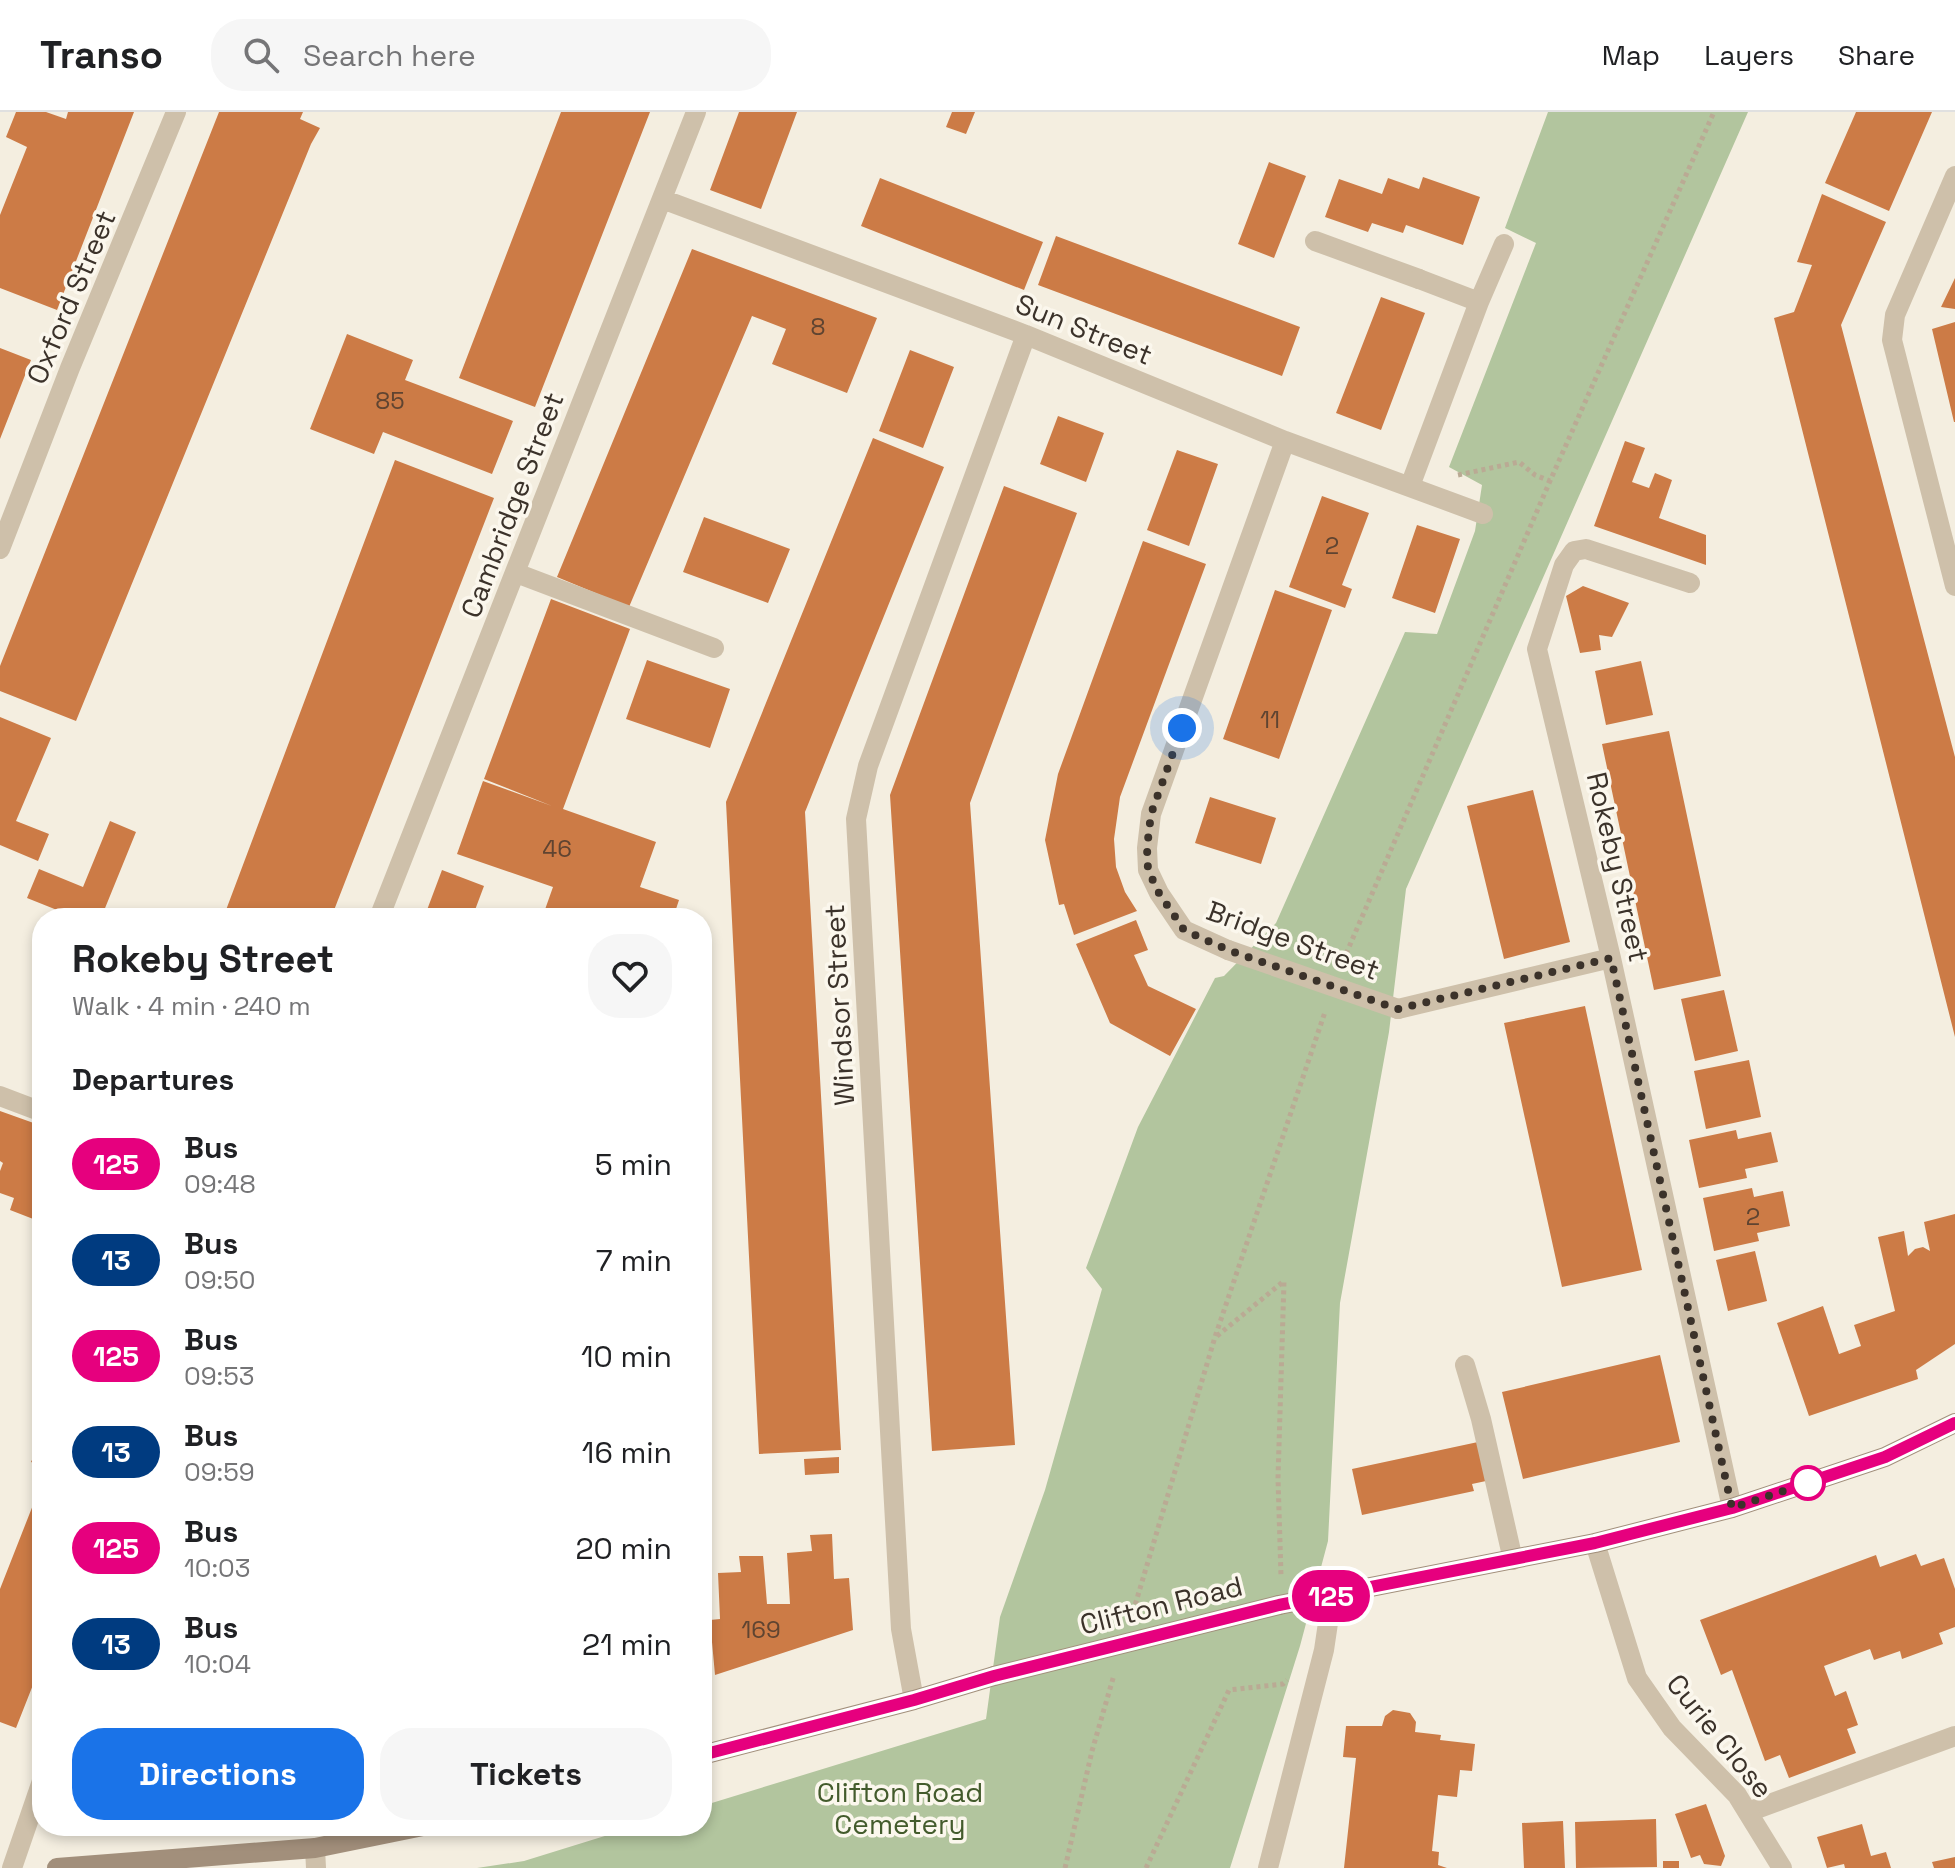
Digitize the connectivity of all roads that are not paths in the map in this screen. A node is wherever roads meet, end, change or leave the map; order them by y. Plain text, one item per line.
1 (176, 112) edge
2 (696, 112) edge
3 (1955, 176) edge
4 (662, 199) junction
5 (1315, 241) dead end
6 (1504, 244) dead end
7 (1479, 302) junction
8 (1026, 335) junction
9 (1285, 441) junction
10 (1410, 486) junction
11 (1483, 514) dead end
12 (0, 549) edge
13 (516, 573) junction
14 (1690, 583) dead end
15 (1955, 586) edge
16 (714, 648) dead end
17 (383, 908) edge
18 (1611, 958) junction
19 (0, 1096) edge
20 (32, 1108) edge
21 (1465, 1365) dead end
22 (1955, 1423) edge
23 (1732, 1508) junction
24 (1595, 1543) junction
25 (1513, 1560) junction
26 (1323, 1598) junction
27 (914, 1700) junction
28 (1955, 1736) edge
29 (712, 1752) edge
30 (32, 1810) edge
31 (1748, 1812) junction
32 (390, 1836) edge
33 (316, 1858) edge
34 (12, 1868) edge
35 (57, 1868) edge
36 (1268, 1868) edge
37 (1782, 1868) edge

1 - 12 street, Oxford Street
2 - 4 street, Cambridge Street
3 - 15 street
4 - 8 street, Sun Street
4 - 13 street, Cambridge Street
5 - 7 street
6 - 7 street
7 - 10 street
8 - 9 street, Sun Street
8 - 27 street, Windsor Street
9 - 10 street, Sun Street
9 - 18 street, Bridge Street, bridge
10 - 11 street, Sun Street
13 - 16 street
13 - 17 street, Cambridge Street
14 - 18 street, Rokeby Street
18 - 23 street, Rokeby Street
19 - 20 street
21 - 25 street
22 - 23 street, Clifton Road
23 - 24 street, Clifton Road
24 - 25 street, Clifton Road
24 - 31 street, Curie Close
25 - 26 street, Clifton Road
26 - 27 street, Clifton Road, bridge
26 - 36 street
27 - 29 street, Clifton Road
28 - 31 street
30 - 34 street
31 - 37 street, Curie Close
32 - 33 street
33 - 35 street

